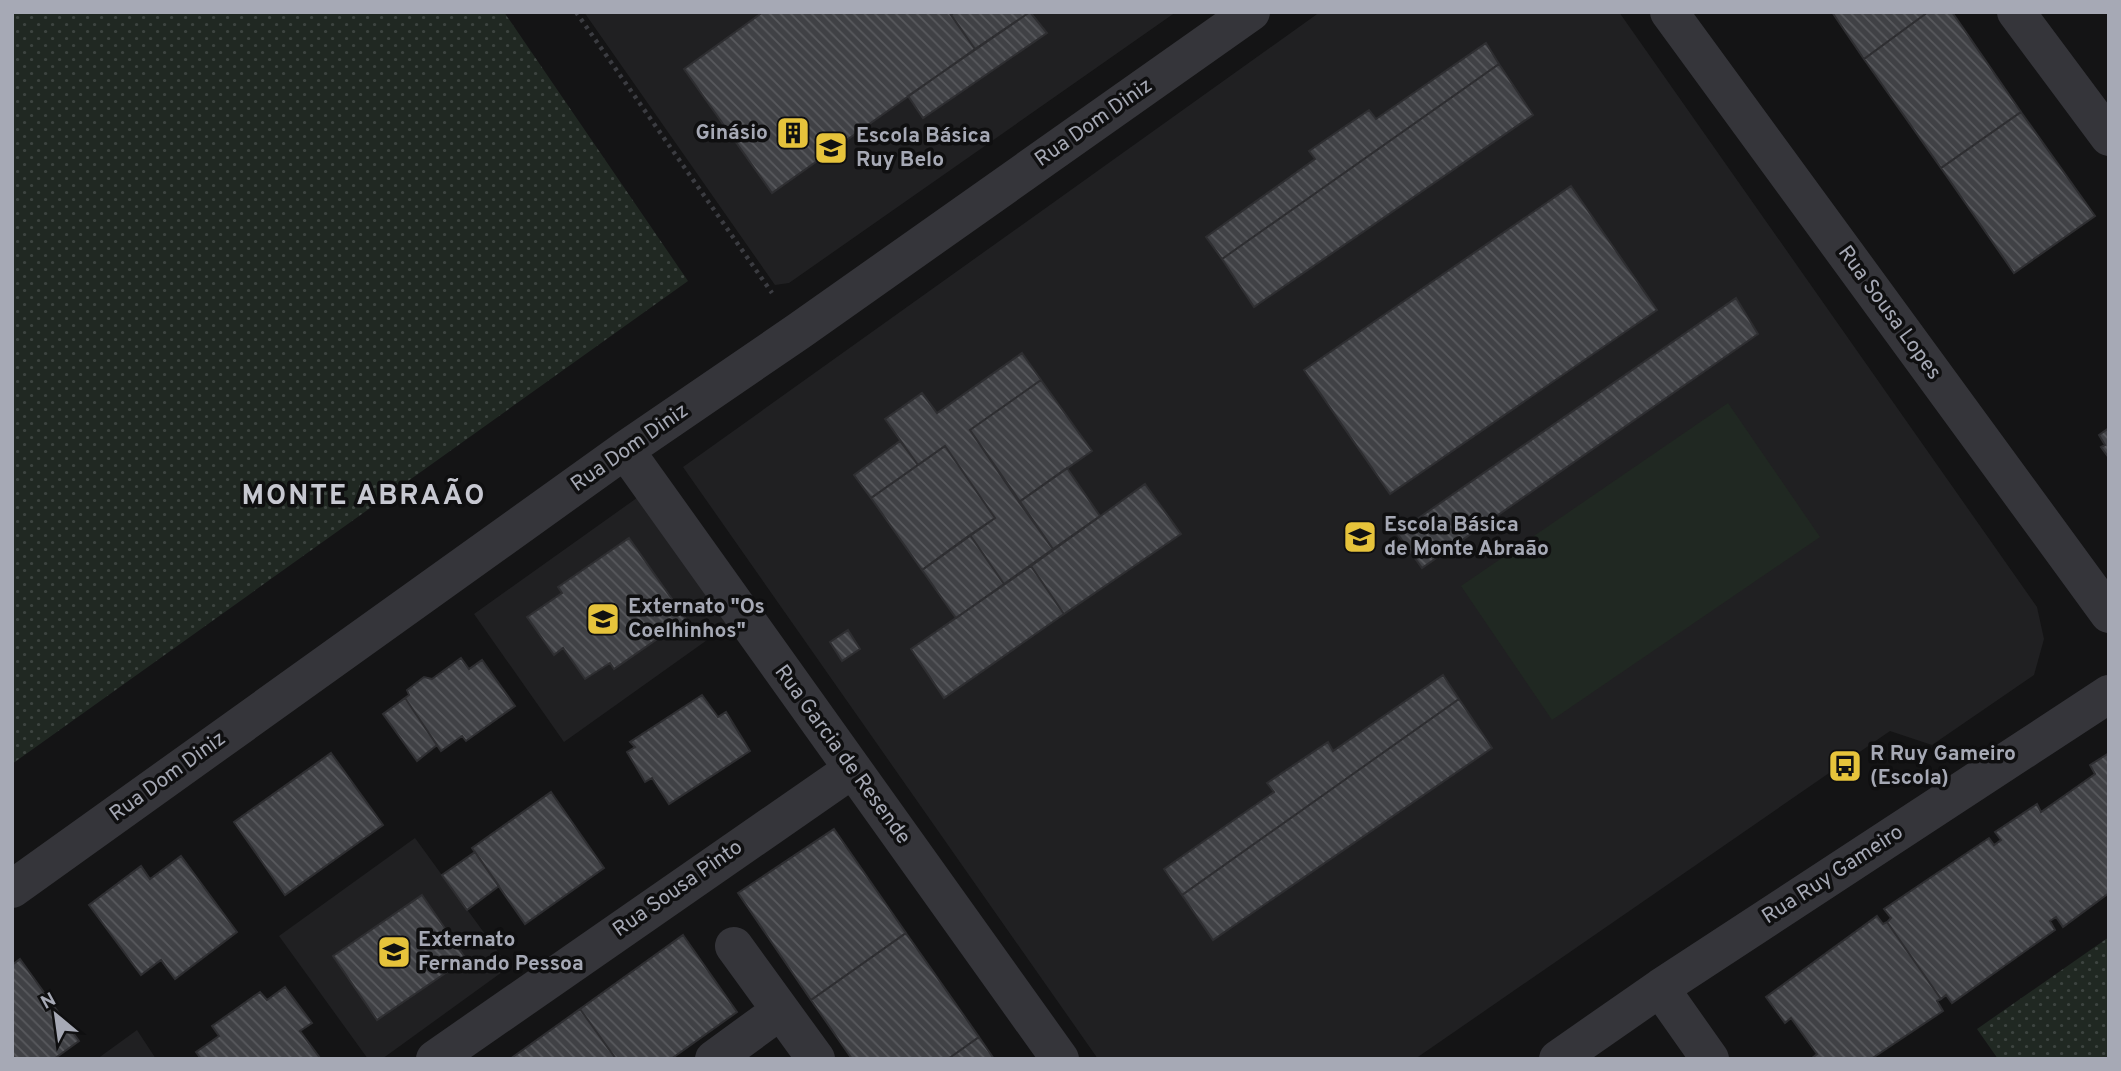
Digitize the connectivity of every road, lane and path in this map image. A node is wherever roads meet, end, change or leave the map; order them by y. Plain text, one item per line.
1 (576, 12) edge
2 (1251, 12) edge
3 (1669, 12) edge
4 (2016, 12) edge
5 (2109, 137) edge
6 (799, 331) junction
7 (625, 450) junction
8 (2109, 614) edge
9 (2109, 694) edge
10 (853, 769) junction
11 (12, 889) edge
12 (734, 946) dead end
13 (1660, 988) junction
14 (780, 1011) junction
15 (435, 1059) edge
16 (714, 1059) edge
17 (816, 1059) edge
18 (1060, 1059) edge
19 (1558, 1059) edge
20 (1710, 1059) edge

1 - 6 path
2 - 6 street, Rua Dom Diniz
3 - 8 street, Rua Sousa Lopes
4 - 5 street
6 - 7 street, Rua Dom Diniz
7 - 10 street, Rua Garcia de Resende
7 - 11 street, Rua Dom Diniz
9 - 13 street, Rua Ruy Gameiro
10 - 15 street, Rua Sousa Pinto
10 - 18 street, Rua Garcia de Resende
12 - 14 street
13 - 19 street, Rua Ruy Gameiro
13 - 20 street
14 - 16 street
14 - 17 street

